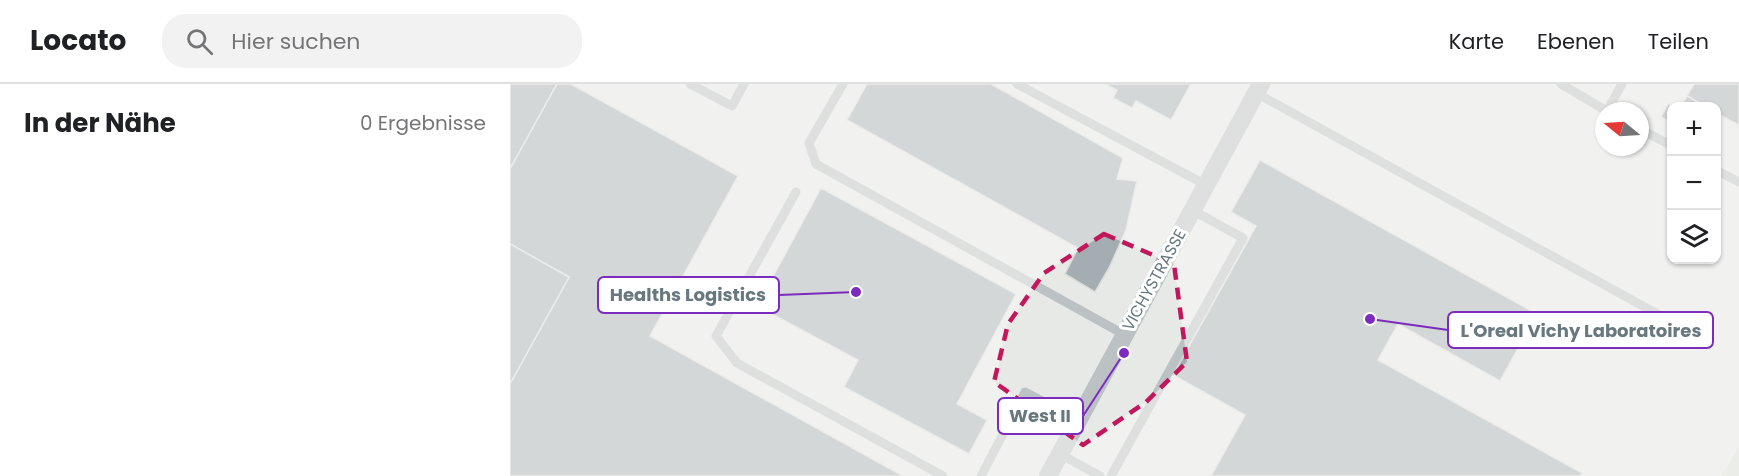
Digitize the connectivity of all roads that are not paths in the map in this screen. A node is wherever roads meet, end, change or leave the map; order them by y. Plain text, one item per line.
1 (690, 84) edge
2 (744, 84) edge
3 (843, 84) edge
4 (1017, 84) edge
5 (1561, 84) edge
6 (1622, 84) edge
7 (1259, 88) edge
8 (1612, 102) edge
9 (1595, 104) edge
10 (1649, 134) edge
11 (1667, 144) edge
12 (1721, 173) edge
13 (1739, 182) edge
14 (1206, 185) junction
15 (796, 192) dead end
16 (1192, 210) junction
17 (1660, 316) dead end
18 (1125, 334) junction
19 (1078, 420) junction
20 (1060, 454) junction
21 (943, 476) edge
22 (981, 476) edge
23 (1048, 476) edge
24 (1100, 476) edge
25 (1111, 476) edge

1 - 2 lane
3 - 18 lane
4 - 14 lane
5 - 9 lane
6 - 8 lane
7 - 14 street, VICHYSTRASSE
7 - 17 lane
10 - 11 lane
12 - 13 lane
14 - 16 street, VICHYSTRASSE
15 - 21 lane
16 - 18 street, VICHYSTRASSE
16 - 25 lane
18 - 19 street, VICHYSTRASSE
19 - 20 street, VICHYSTRASSE
19 - 22 lane
20 - 23 street, VICHYSTRASSE
20 - 24 lane

